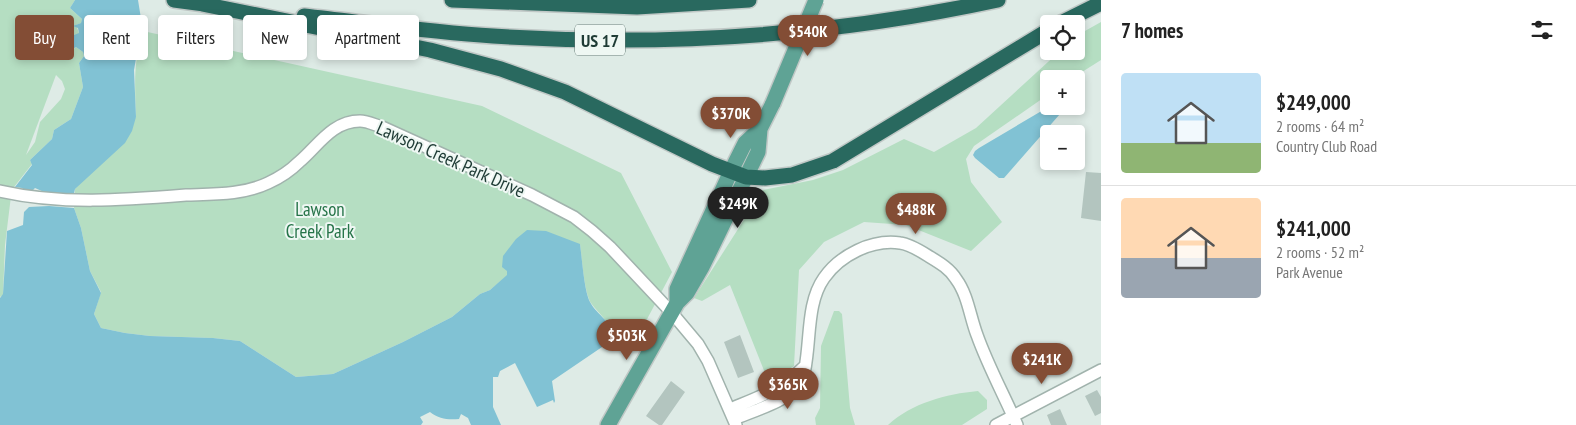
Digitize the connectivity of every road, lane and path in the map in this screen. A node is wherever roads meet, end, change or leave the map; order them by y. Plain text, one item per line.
1 (174, 0) edge
2 (452, 0) edge
3 (749, 0) edge
4 (816, 0) edge
5 (998, 0) edge
6 (1101, 3) edge
7 (202, 4) junction
8 (1077, 15) edge
9 (1040, 35) edge
10 (760, 129) junction
11 (731, 171) junction
12 (746, 177) junction
13 (0, 191) edge
14 (674, 308) junction
15 (1101, 370) edge
16 (733, 418) edge
17 (1015, 420) edge
18 (608, 425) edge
19 (996, 425) edge

1 - 7 highway, US 17
2 - 3 highway
4 - 10 main road, bridge
5 - 7 highway, US 17
6 - 8 highway
7 - 11 highway
9 - 12 highway
10 - 11 main road
10 - 12 main road
11 - 12 highway
11 - 14 main road
12 - 14 main road
13 - 14 street, Lawson Creek Park Drive
14 - 16 street, Lawson Creek Park Drive
14 - 18 main road
15 - 17 street
16 - 17 street
17 - 19 street

